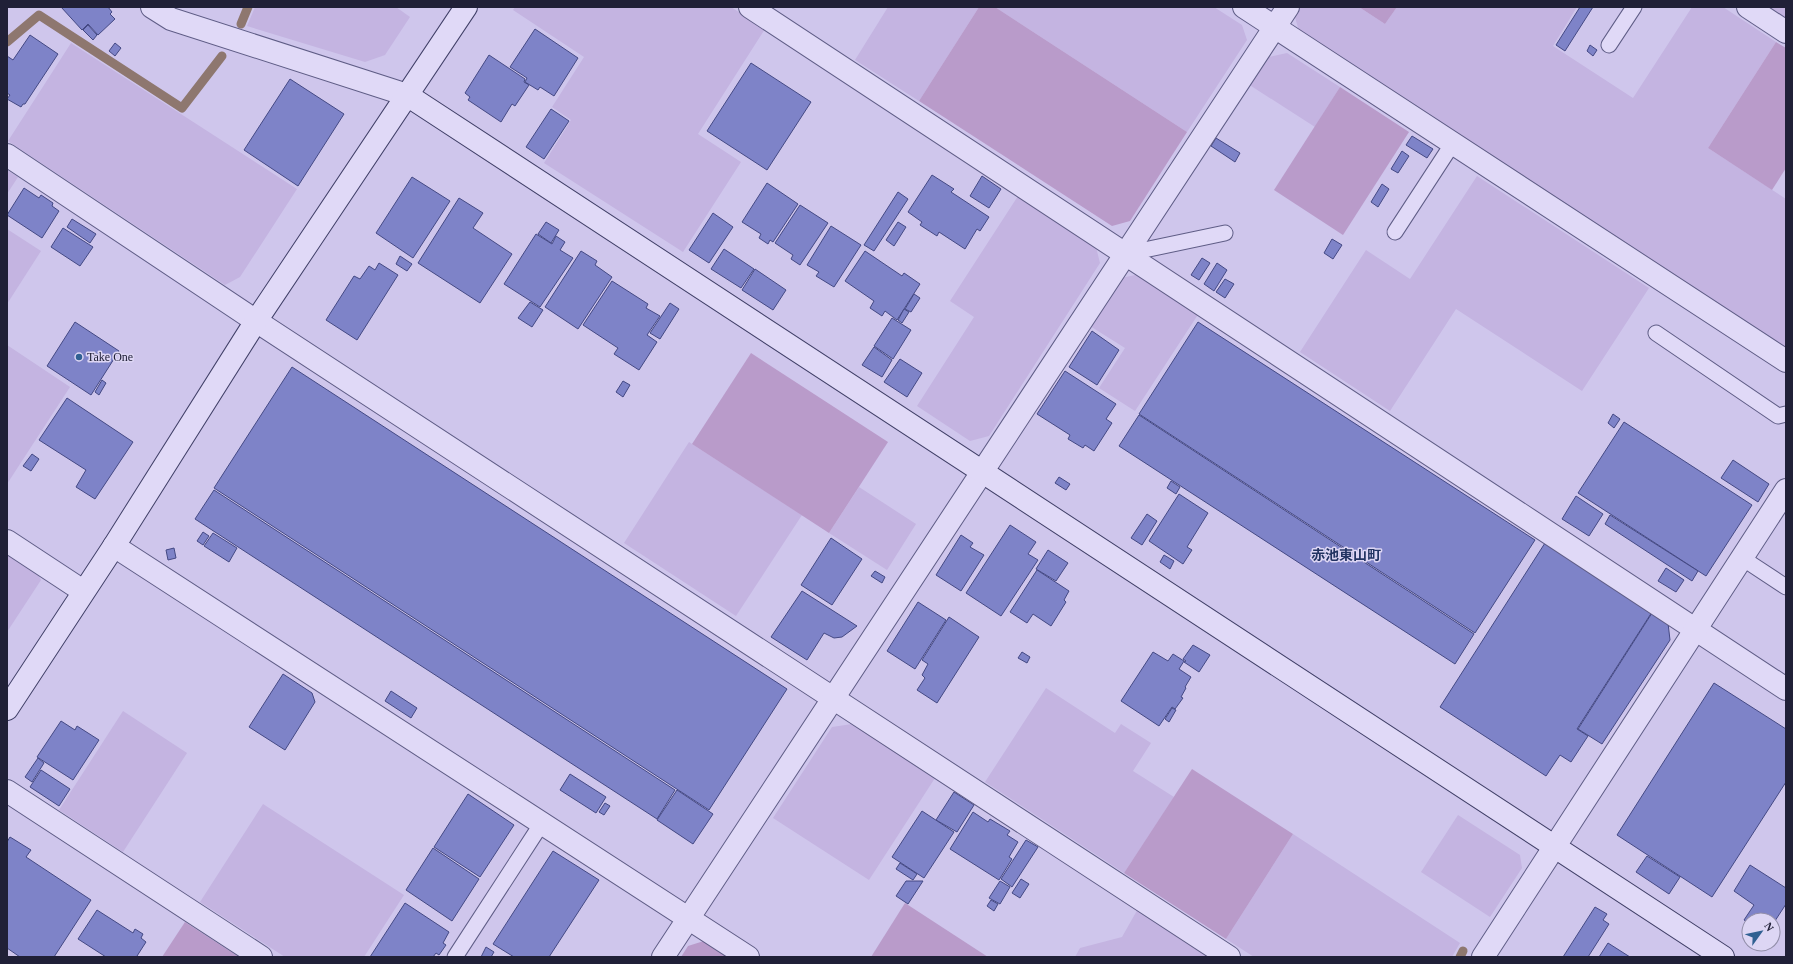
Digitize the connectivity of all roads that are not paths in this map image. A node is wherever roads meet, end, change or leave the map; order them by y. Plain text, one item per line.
1 (152, 7) edge
2 (466, 7) edge
3 (750, 7) edge
4 (1244, 7) edge
5 (1288, 7) edge
6 (1634, 7) edge
7 (1748, 7) edge
8 (1275, 27) junction
9 (1786, 32) edge
10 (1609, 45) dead end
11 (407, 95) junction
12 (1453, 143) junction
13 (7, 155) edge
14 (1395, 232) dead end
15 (1225, 233) dead end
16 (1125, 254) junction
17 (256, 321) junction
18 (1656, 333) dead end
19 (1786, 361) edge
20 (1786, 414) edge
21 (982, 472) junction
22 (1786, 490) edge
23 (7, 541) edge
24 (114, 546) junction
25 (1742, 558) junction
26 (1786, 587) edge
27 (84, 591) junction
28 (1696, 630) junction
29 (1786, 689) edge
30 (833, 698) junction
31 (7, 709) edge
32 (7, 791) edge
33 (542, 823) junction
34 (1554, 846) junction
35 (689, 918) junction
36 (261, 957) edge
37 (456, 957) edge
38 (663, 957) edge
39 (748, 957) edge
40 (1229, 957) edge
41 (1483, 957) edge
42 (1724, 957) edge

1 - 11 street
2 - 11 street
3 - 16 street
4 - 8 street
5 - 8 street
6 - 10 lane
7 - 9 street
8 - 12 street
8 - 16 street
11 - 17 street
11 - 21 street
12 - 14 lane
12 - 19 street
13 - 17 street
15 - 16 lane
16 - 21 street
16 - 28 street
17 - 24 street
17 - 30 street
18 - 20 lane
21 - 30 street
21 - 34 street
22 - 25 street
23 - 27 street
24 - 27 street
24 - 33 street
25 - 26 lane
25 - 28 street
27 - 31 street
28 - 29 street
28 - 34 street
30 - 35 street
30 - 40 street
32 - 36 street
33 - 35 street
33 - 37 lane
34 - 41 street
34 - 42 street
35 - 38 street
35 - 39 street

